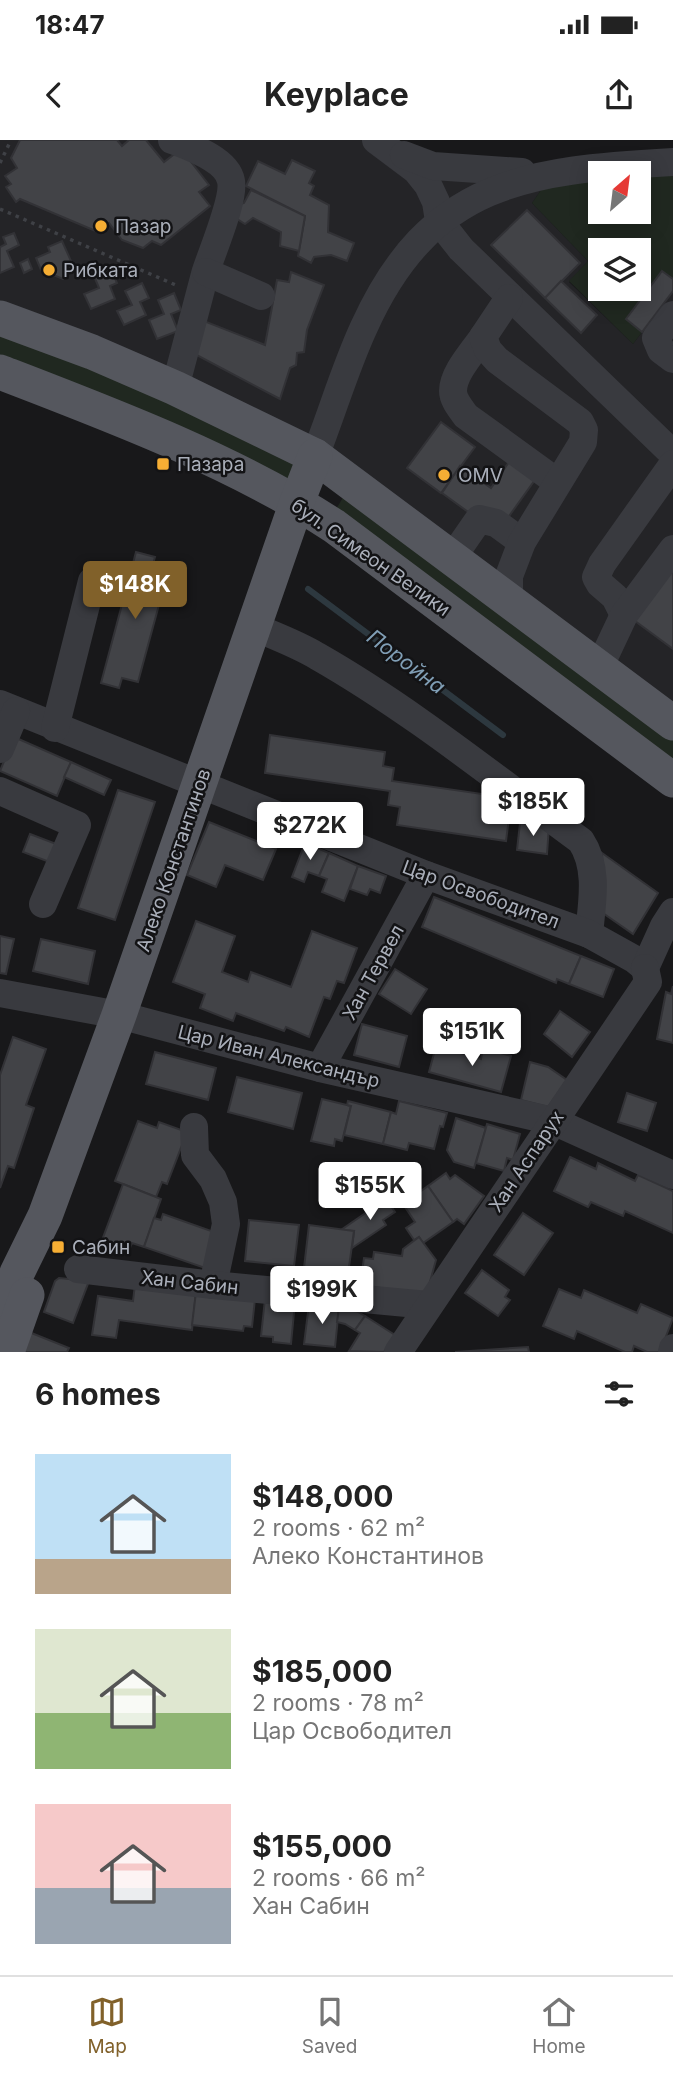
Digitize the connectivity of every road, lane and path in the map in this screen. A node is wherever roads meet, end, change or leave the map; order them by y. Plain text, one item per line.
1 (11, 140) edge
2 (172, 140) edge
3 (384, 145) edge
4 (673, 162) edge
5 (0, 163) edge
6 (553, 173) junction
7 (0, 209) edge
8 (439, 221) junction
9 (203, 284) junction
10 (261, 296) dead end
11 (509, 298) junction
12 (673, 315) edge
13 (0, 318) edge
14 (483, 337) junction
15 (673, 359) edge
16 (0, 372) edge
17 (175, 388) junction
18 (670, 453) edge
19 (315, 456) junction
20 (557, 482) junction
21 (297, 502) junction
22 (522, 542) junction
23 (673, 549) edge
24 (452, 558) junction
25 (92, 581) dead end
26 (509, 601) junction
27 (624, 615) junction
28 (254, 626) junction
29 (598, 668) junction
30 (8, 708) edge
31 (673, 723) edge
32 (55, 728) junction
33 (0, 749) edge
34 (673, 780) edge
35 (200, 784) junction
36 (0, 790) edge
37 (426, 875) junction
38 (43, 904) dead end
39 (673, 912) edge
40 (589, 934) junction
41 (645, 968) junction
42 (0, 994) edge
43 (119, 1015) junction
44 (320, 1068) junction
45 (553, 1121) junction
46 (194, 1127) dead end
47 (673, 1175) edge
48 (45, 1216) junction
49 (78, 1269) dead end
50 (213, 1285) junction
51 (428, 1305) junction
52 (0, 1318) edge
53 (7, 1352) edge
54 (398, 1352) edge

1 - 5 path
2 - 9 street
3 - 6 street
3 - 8 street
4 - 6 street
6 - 8 street
7 - 9 path
8 - 11 street
8 - 19 street
9 - 10 street
9 - 17 street
11 - 14 street
11 - 18 street
12 - 15 street
13 - 17 main road
14 - 20 street
14 - 20 street
16 - 21 main road, бул. Симеон Велики
17 - 19 main road
18 - 27 street
19 - 21 main road, Алеко Константинов
19 - 24 main road
20 - 22 street
21 - 28 main road, Алеко Константинов
21 - 34 main road, бул. Симеон Велики
22 - 24 street
22 - 26 street
23 - 27 street
24 - 26 main road
25 - 32 street
26 - 29 main road
27 - 29 street
28 - 35 main road, Алеко Константинов
28 - 40 street
29 - 31 main road
30 - 32 street, Цар Освободител
30 - 33 street
32 - 35 street, Цар Освободител
35 - 37 street, Цар Освободител
35 - 43 main road, Алеко Константинов
36 - 38 street
37 - 40 street, Цар Освободител
37 - 44 street, Хан Тервел
39 - 41 street, Хан Аспарух
40 - 41 street, Цар Освободител
41 - 45 street, Хан Аспарух
42 - 43 street, Цар Иван Александър
43 - 44 street, Цар Иван Александър
43 - 48 main road, Алеко Константинов
44 - 45 street, Цар Иван Александър
45 - 47 street, Цар Иван Александър
45 - 51 street, Хан Аспарух
46 - 50 street
48 - 52 main road, Алеко Константинов
48 - 53 main road, Алеко Константинов
49 - 50 street, Хан Сабин
50 - 51 street, Хан Сабин
51 - 54 street, Хан Аспарух

